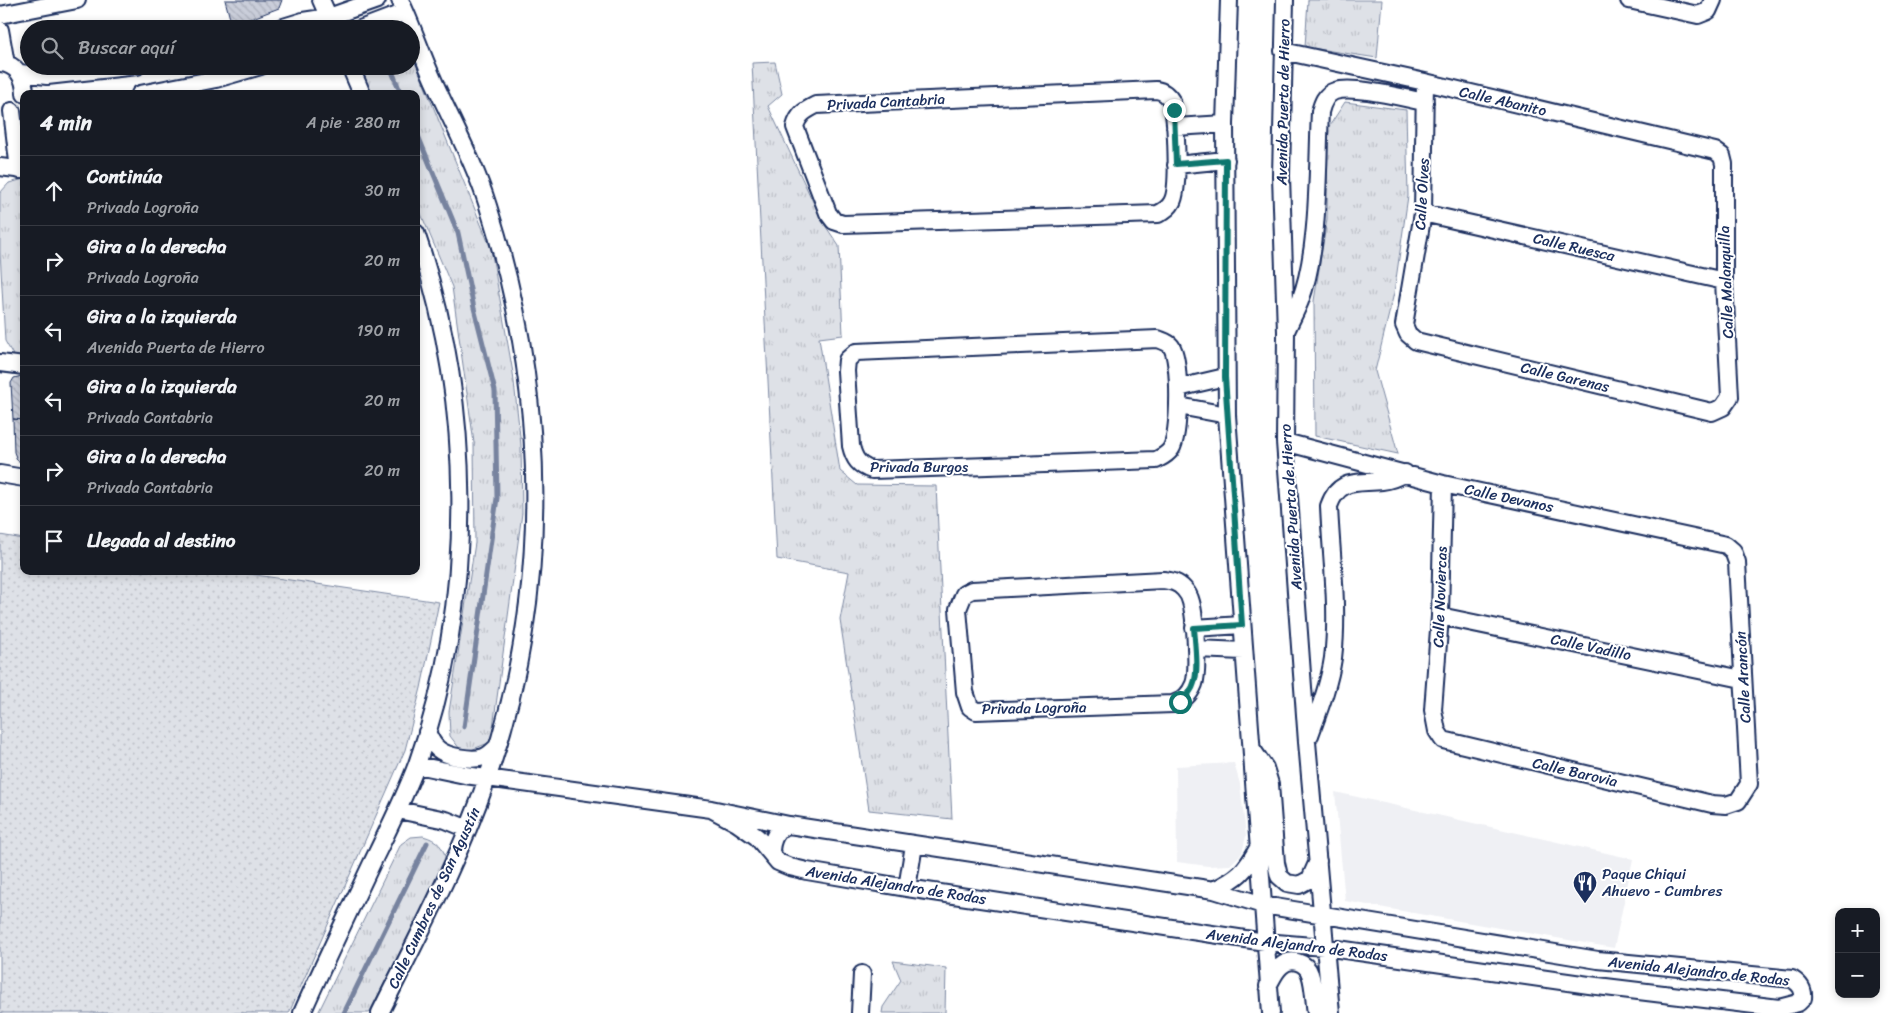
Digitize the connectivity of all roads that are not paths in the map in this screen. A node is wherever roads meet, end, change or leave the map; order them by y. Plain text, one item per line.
1 (77, 0) edge
2 (321, 0) edge
3 (378, 0) edge
4 (1229, 0) edge
5 (1285, 0) edge
6 (1629, 0) edge
7 (403, 6) edge
8 (1710, 6) edge
9 (0, 15) edge
10 (330, 20) edge
11 (337, 20) edge
12 (377, 20) edge
13 (409, 20) edge
14 (0, 30) edge
15 (420, 49) edge
16 (1283, 51) junction
17 (3, 64) edge
18 (20, 73) edge
19 (21, 75) edge
20 (38, 75) edge
21 (58, 75) edge
22 (230, 75) edge
23 (354, 75) edge
24 (1425, 82) junction
25 (22, 90) edge
26 (160, 90) edge
27 (360, 90) edge
28 (1425, 102) junction
29 (18, 103) edge
30 (1225, 124) junction
31 (1175, 128) junction
32 (20, 148) edge
33 (1722, 156) joint
34 (1226, 160) junction
35 (1176, 164) junction
36 (0, 167) edge
37 (20, 170) edge
38 (1423, 213) junction
39 (420, 246) edge
40 (1724, 281) junction
41 (1286, 332) junction
42 (1408, 334) joint
43 (0, 363) edge
44 (20, 366) edge
45 (1225, 377) junction
46 (1178, 388) junction
47 (1179, 406) junction
48 (1723, 407) joint
49 (1226, 415) junction
50 (1286, 442) junction
51 (1405, 473) junction
52 (0, 474) edge
53 (20, 477) edge
54 (1444, 484) junction
55 (1733, 551) joint
56 (1440, 616) junction
57 (1242, 625) junction
58 (1194, 628) junction
59 (1196, 649) junction
60 (1244, 651) junction
61 (1742, 679) junction
62 (1433, 710) joint
63 (428, 732) junction
64 (1307, 742) junction
65 (497, 747) junction
66 (1251, 747) junction
67 (417, 765) junction
68 (488, 778) junction
69 (1738, 802) joint
70 (398, 810) junction
71 (711, 810) junction
72 (789, 825) junction
73 (468, 829) junction
74 (914, 844) junction
75 (1258, 848) junction
76 (771, 853) junction
77 (1318, 861) junction
78 (907, 888) junction
79 (1214, 890) junction
80 (1263, 905) junction
81 (1323, 915) junction
82 (1265, 942) junction
83 (1324, 947) junction
84 (862, 974) dead end
85 (1268, 986) junction
86 (302, 1013) edge
87 (380, 1013) edge
88 (860, 1013) edge
89 (1271, 1013) edge
90 (1316, 1013) edge
91 (1331, 1013) edge

1 - 9 street
2 - 10 street
3 - 11 street
4 - 30 street
5 - 16 street, Avenida Puerta de Hierro
6 - 8 street
7 - 12 street
7 - 13 street, Calle Cumbres de San Agustín
14 - 17 street
15 - 65 street, Calle Cumbres de San Agustín
16 - 24 street, Calle Abanito
16 - 41 street, Avenida Puerta de Hierro
17 - 18 street
19 - 25 street
20 - 21 street
22 - 26 street
23 - 27 street
24 - 28 street, Calle Olves
24 - 33 street, Calle Abanito
28 - 38 street, Calle Olves
28 - 41 street
29 - 32 street
30 - 31 street
30 - 34 street
31 - 35 street, Privada Cantabria
31 - 35 street, Privada Cantabria
33 - 40 street, Calle Malanquilla
34 - 35 street
34 - 45 street
36 - 37 street
38 - 40 street, Calle Ruesca
38 - 42 street, Calle Olves
39 - 63 street
40 - 48 street, Calle Malanquilla
41 - 50 street, Avenida Puerta de Hierro
42 - 48 street, Calle Garenas
43 - 44 street
45 - 46 street
45 - 49 street
46 - 47 street, Privada Burgos
46 - 47 street, Privada Burgos
47 - 49 street
49 - 57 street
50 - 51 street, Calle Devanos
50 - 64 street, Avenida Puerta de Hierro
51 - 54 street, Calle Devanos
51 - 64 street
52 - 53 street
54 - 55 street, Calle Devanos
54 - 56 street, Calle Noviercas
55 - 61 street, Calle Arancón
56 - 61 street, Calle Vadillo
56 - 62 street, Calle Noviercas
57 - 58 street
57 - 60 street
58 - 59 street, Privada Logroña
58 - 59 street, Privada Logroña
59 - 60 street
60 - 66 street
61 - 69 street, Calle Arancón
62 - 69 street, Calle Barovia
63 - 65 street
63 - 67 street
64 - 77 street, Avenida Puerta de Hierro
65 - 68 street, Calle Cumbres de San Agustín
66 - 75 street
66 - 77 street
67 - 68 street, Avenida Alejandro de Rodas
67 - 70 street
68 - 71 street, Avenida Alejandro de Rodas
68 - 73 street, Calle Cumbres de San Agustín
70 - 73 street
70 - 86 street
71 - 72 street, Avenida Alejandro de Rodas
71 - 76 street, Avenida Alejandro de Rodas
72 - 74 street, Avenida Alejandro de Rodas
72 - 76 street
73 - 87 street, Calle Cumbres de San Agustín
74 - 78 street
74 - 79 street, Avenida Alejandro de Rodas
75 - 79 street
75 - 80 street
76 - 78 street, Avenida Alejandro de Rodas
77 - 81 street, Avenida Puerta de Hierro
78 - 82 street, Avenida Alejandro de Rodas
79 - 80 street, Avenida Alejandro de Rodas
80 - 81 street, Avenida Alejandro de Rodas
80 - 82 street
81 - 83 street, Avenida Puerta de Hierro
81 - 83 street, Avenida Alejandro de Rodas
82 - 83 street, Avenida Alejandro de Rodas
82 - 85 street
83 - 91 street, Avenida Puerta de Hierro
84 - 88 street
85 - 89 street
85 - 90 street

